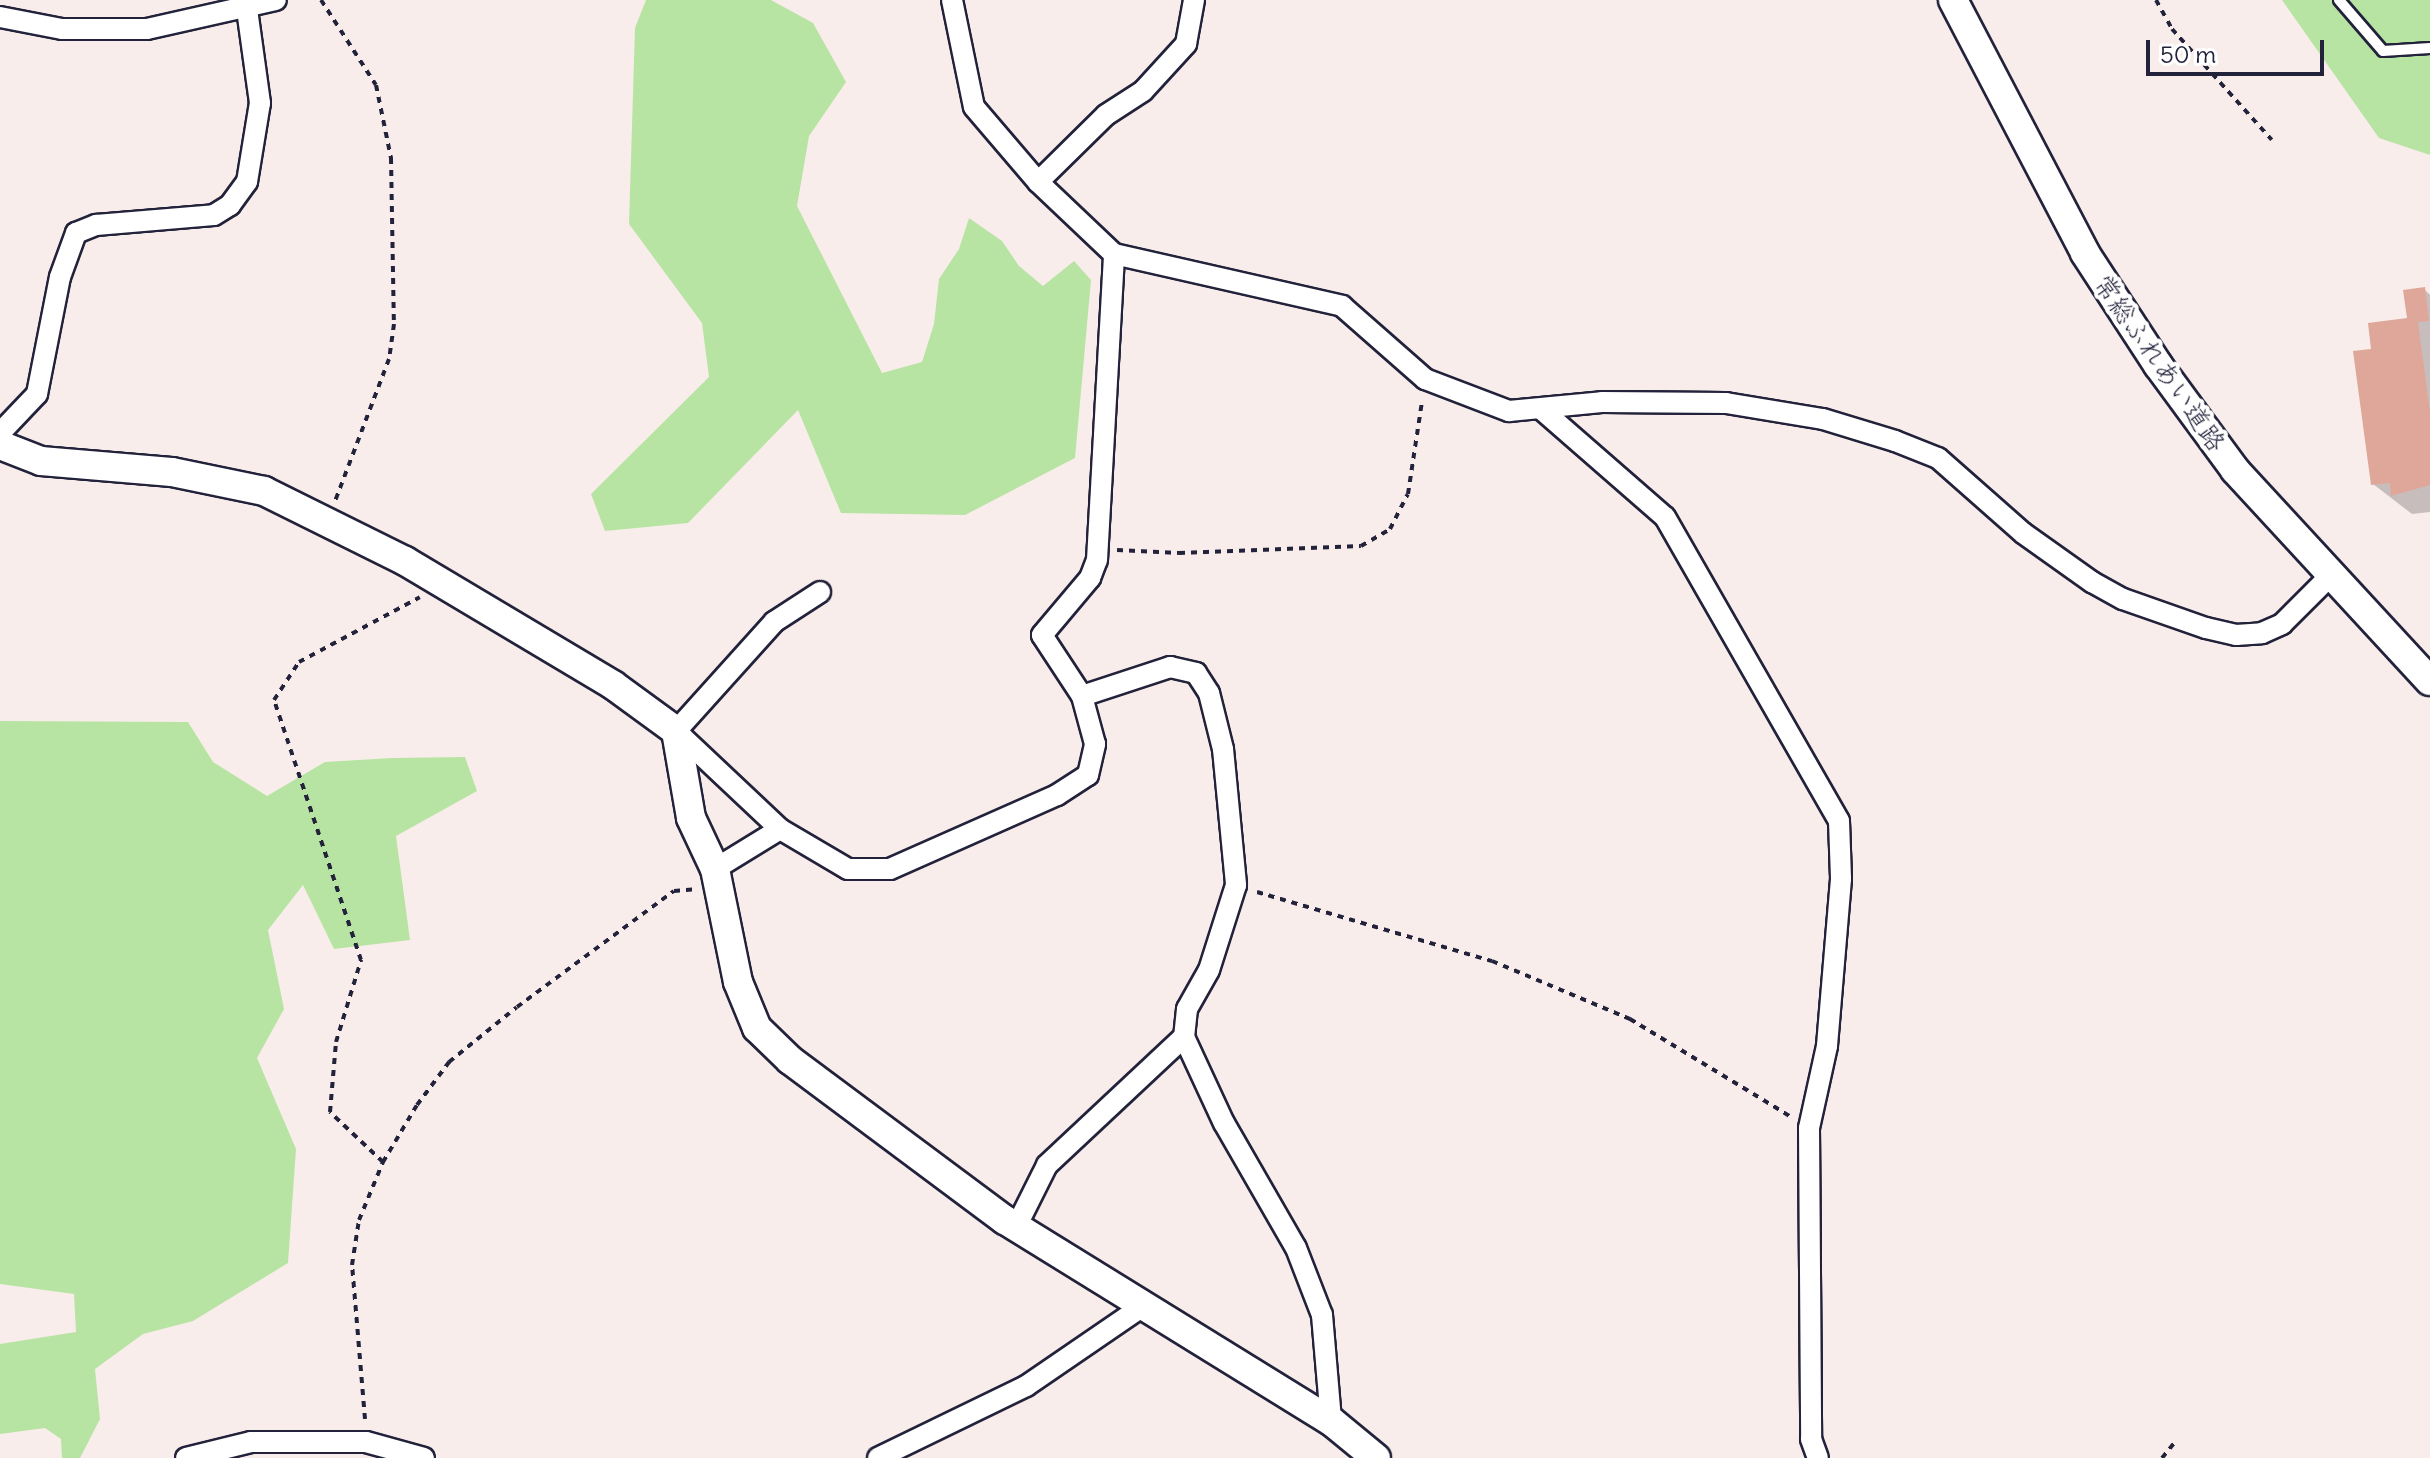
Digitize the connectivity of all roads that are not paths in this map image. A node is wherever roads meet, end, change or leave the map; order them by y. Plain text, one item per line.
1 (276, 0) edge
2 (952, 0) edge
3 (1194, 0) edge
4 (1953, 0) edge
5 (2339, 0) edge
6 (247, 9) junction
7 (0, 17) edge
8 (2430, 48) edge
9 (1038, 182) junction
10 (1114, 254) junction
11 (1541, 409) junction
12 (0, 433) edge
13 (0, 445) edge
14 (2329, 577) junction
15 (820, 592) dead end
16 (2430, 681) edge
17 (1082, 696) junction
18 (676, 731) junction
19 (780, 829) junction
20 (715, 877) junction
21 (1184, 1037) junction
22 (1016, 1227) junction
23 (1140, 1308) junction
24 (1331, 1421) junction
25 (401, 1455) edge
26 (186, 1458) edge
27 (424, 1458) edge
28 (878, 1458) edge
29 (1376, 1458) edge
30 (1818, 1458) edge

1 - 6 street
2 - 9 street
3 - 9 street
4 - 14 street, 常総ふれあい道路
5 - 8 lane
6 - 7 street
6 - 12 street
9 - 10 street
10 - 11 street
10 - 17 street
11 - 14 street
11 - 30 street
13 - 18 street
14 - 16 street, 常総ふれあい道路
15 - 18 street
17 - 19 street
17 - 21 street
18 - 19 street
18 - 20 street
19 - 20 street
20 - 22 street
21 - 22 street
21 - 24 street
22 - 23 street
23 - 24 street
23 - 28 street
24 - 29 street
25 - 26 street
25 - 27 street

